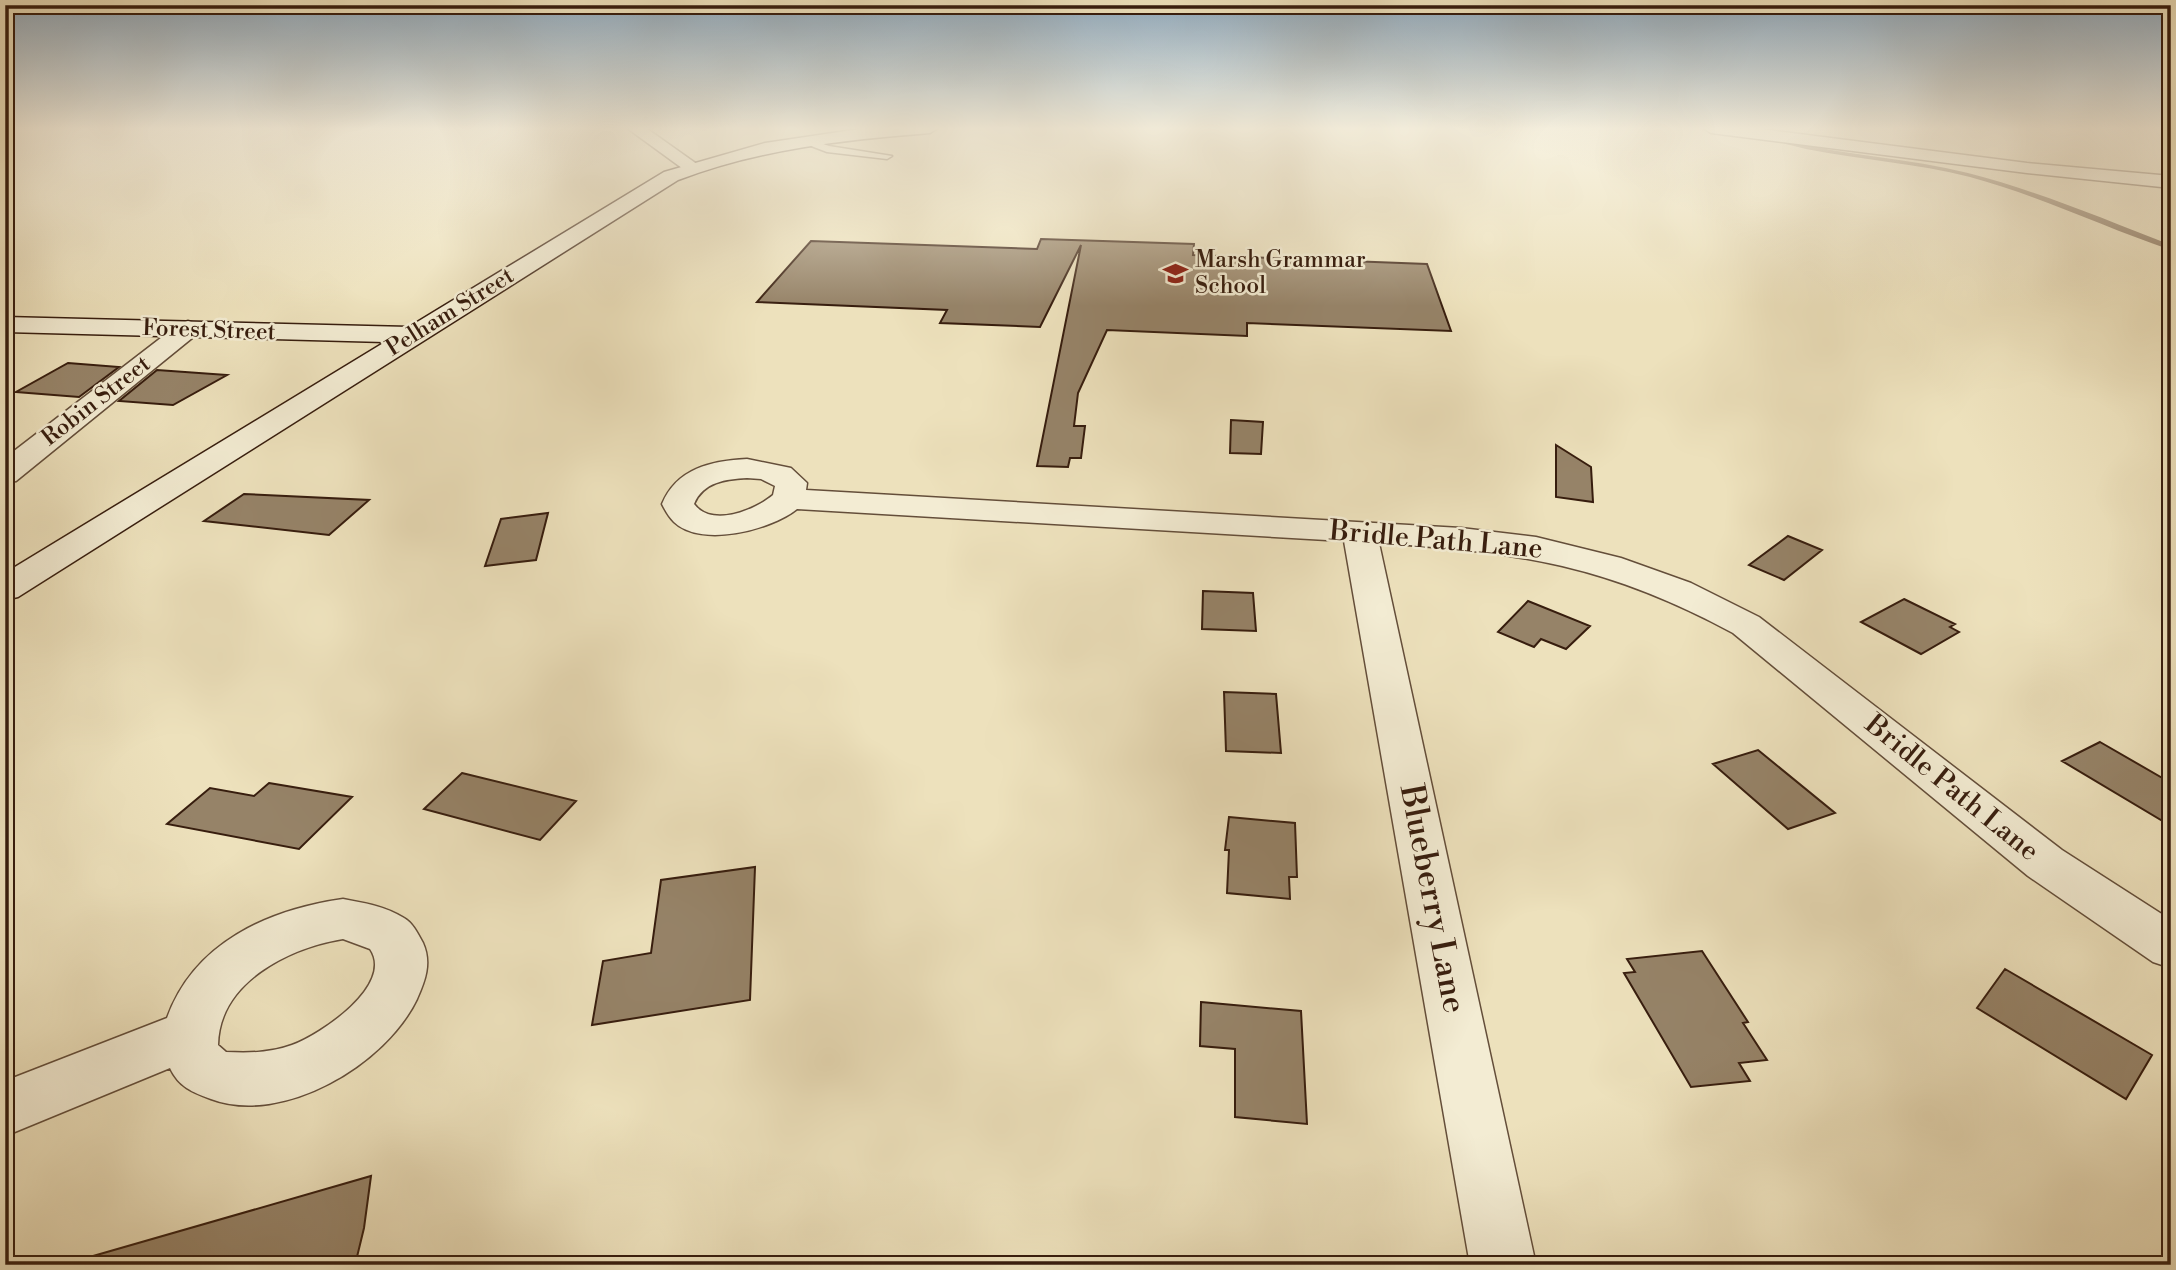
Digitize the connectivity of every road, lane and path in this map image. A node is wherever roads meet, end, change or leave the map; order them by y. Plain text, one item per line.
1 (651, 187) edge
2 (5, 324) edge
3 (188, 329) junction
4 (412, 335) junction
5 (5, 474) edge
6 (789, 499) dead end
7 (1360, 533) junction
8 (5, 589) edge
9 (2171, 947) edge
10 (188, 1035) dead end
11 (5, 1109) edge
12 (1503, 1265) edge

1 - 4 street, Pelham Street
2 - 3 street, Forest Street
3 - 4 street, Forest Street
3 - 5 street, Robin Street
4 - 8 street, Pelham Street
6 - 7 street, Bridle Path Lane
7 - 9 street, Bridle Path Lane
7 - 12 street, Blueberry Lane
10 - 11 street

